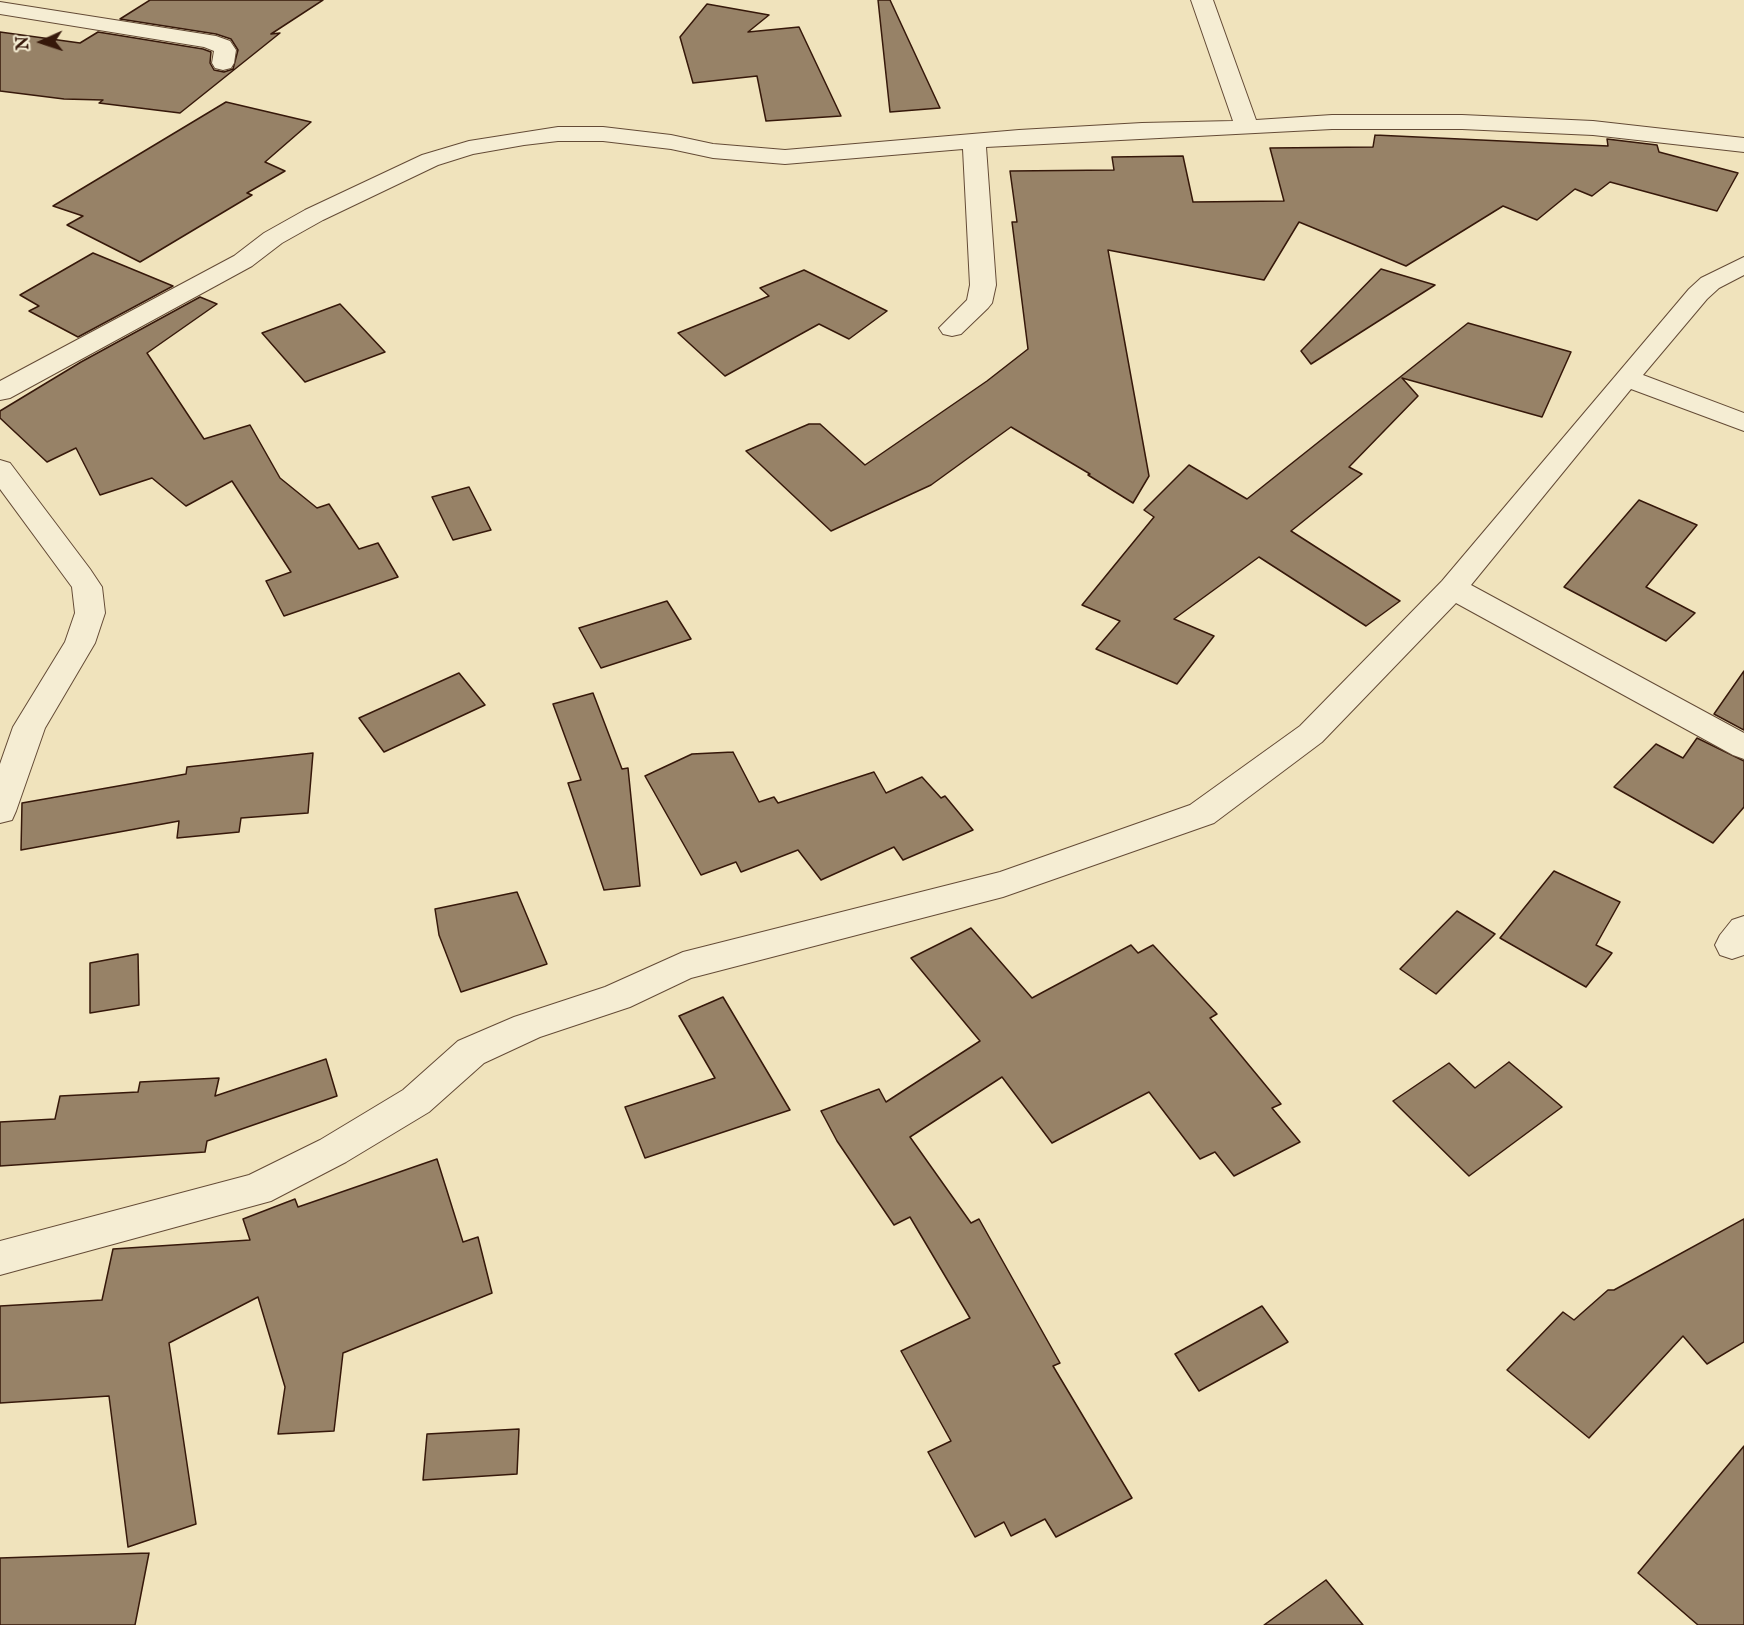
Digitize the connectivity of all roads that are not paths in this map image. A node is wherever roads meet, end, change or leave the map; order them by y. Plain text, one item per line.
1 (1202, 0) edge
2 (111, 5) dead end
3 (0, 8) edge
4 (88, 21) junction
5 (223, 63) dead end
6 (1247, 128) junction
7 (974, 142) junction
8 (1744, 145) edge
9 (1744, 265) edge
10 (952, 328) dead end
11 (1626, 378) junction
12 (0, 392) edge
13 (1744, 423) edge
14 (0, 469) edge
15 (1453, 588) junction
16 (1744, 747) edge
17 (0, 811) edge
18 (0, 1258) edge

1 - 6 street
2 - 4 street
3 - 4 street
4 - 5 street
6 - 7 street
6 - 8 street
7 - 10 street
7 - 12 street
9 - 11 street
11 - 13 street
11 - 15 street
14 - 17 street
15 - 16 street
15 - 18 street

